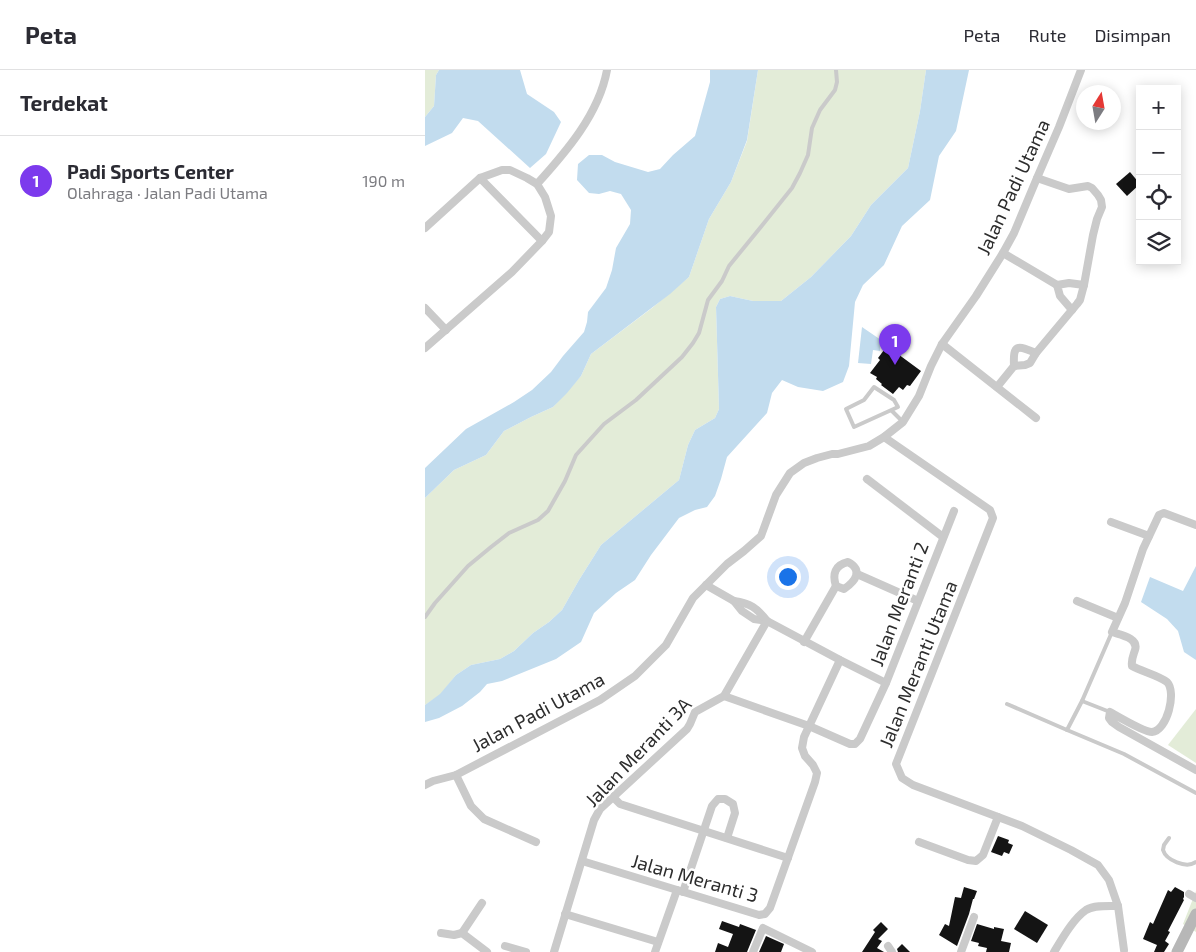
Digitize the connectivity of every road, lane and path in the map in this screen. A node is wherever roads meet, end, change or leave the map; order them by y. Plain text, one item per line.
1 (607, 70) edge
2 (836, 70) edge
3 (1081, 70) edge
4 (480, 178) junction
5 (1037, 178) junction
6 (537, 184) junction
7 (425, 228) edge
8 (542, 241) junction
9 (1003, 253) junction
10 (1057, 285) junction
11 (1084, 285) junction
12 (425, 308) edge
13 (1072, 310) junction
14 (446, 330) junction
15 (942, 344) junction
16 (425, 348) edge
17 (1036, 353) junction
18 (1014, 366) junction
19 (997, 387) junction
20 (892, 411) junction
21 (1036, 418) dead end
22 (903, 422) junction
23 (884, 437) junction
24 (867, 479) dead end
25 (954, 511) dead end
26 (1111, 522) dead end
27 (1196, 525) edge
28 (1149, 536) junction
29 (943, 537) junction
30 (857, 574) junction
31 (707, 585) junction
32 (836, 586) junction
33 (918, 601) junction
34 (1077, 601) dead end
35 (425, 618) edge
36 (1118, 618) junction
37 (767, 621) junction
38 (1113, 632) junction
39 (804, 642) junction
40 (839, 660) junction
41 (886, 683) junction
42 (724, 696) junction
43 (1082, 701) junction
44 (1007, 704) dead end
45 (1110, 712) junction
46 (809, 726) junction
47 (1067, 730) junction
48 (1196, 770) edge
49 (456, 775) junction
50 (425, 785) edge
51 (1196, 793) edge
52 (613, 797) junction
53 (998, 817) junction
54 (703, 831) junction
55 (727, 838) junction
56 (1169, 838) dead end
57 (536, 842) dead end
58 (919, 842) dead end
59 (788, 858) junction
60 (582, 861) junction
61 (1196, 862) edge
62 (680, 891) junction
63 (482, 903) dead end
64 (1118, 906) junction
65 (565, 914) junction
66 (1196, 914) edge
67 (974, 917) dead end
68 (441, 933) dead end
69 (463, 933) junction
70 (658, 942) junction
71 (505, 946) dead end
72 (1124, 950) dead end
73 (487, 952) edge
74 (526, 952) edge
75 (554, 952) edge
76 (655, 952) edge
77 (753, 952) edge
78 (813, 952) edge
79 (961, 952) edge
80 (1053, 952) edge
81 (1177, 952) edge

1 - 6 street
2 - 35 lane
3 - 5 street, Jalan Padi Utama
4 - 6 street
4 - 7 street
4 - 8 street
5 - 9 street, Jalan Padi Utama
5 - 11 street
6 - 8 street
8 - 14 street
9 - 10 street
9 - 15 street, Jalan Padi Utama
10 - 11 street
10 - 13 street
11 - 13 street
12 - 14 street
13 - 17 street
14 - 16 street
15 - 19 street
15 - 22 street, Jalan Padi Utama
17 - 18 street
17 - 18 street
18 - 19 street
19 - 21 street
20 - 20 lane
20 - 22 lane
22 - 23 street, Jalan Padi Utama
23 - 31 street, Jalan Padi Utama
23 - 53 street, Jalan Meranti Utama
24 - 29 street, Jalan Meranti 2
25 - 29 street, Jalan Meranti 2
26 - 28 street
27 - 28 street
28 - 36 street
29 - 33 street, Jalan Meranti 2
30 - 32 street
30 - 32 street
30 - 33 street
31 - 37 street, Jalan Meranti Utama
31 - 49 street, Jalan Padi Utama
32 - 39 street
33 - 41 street, Jalan Meranti 2
34 - 36 street
36 - 38 street
37 - 39 street, Jalan Meranti Utama
37 - 42 street
38 - 43 lane
38 - 45 street
39 - 40 street, Jalan Meranti Utama
40 - 41 street, Jalan Meranti Utama
40 - 46 street, Jalan Meranti 3
41 - 46 street, Jalan Meranti 2
42 - 46 street
42 - 52 street, Jalan Meranti 3A
43 - 45 lane
43 - 47 lane
44 - 47 lane
45 - 48 street
46 - 59 street, Jalan Meranti 3
47 - 51 lane
49 - 50 street, Jalan Padi Utama
49 - 57 street
52 - 54 street
52 - 60 street, Jalan Meranti 3A
53 - 58 street
53 - 64 street, Jalan Meranti Utama
54 - 55 street
54 - 55 street
54 - 62 street
55 - 59 street
56 - 61 lane
59 - 62 street, Jalan Meranti 3
60 - 62 street, Jalan Meranti 3
60 - 65 street, Jalan Meranti 3A
62 - 70 street
63 - 69 street
64 - 72 street, Jalan Meranti Utama
64 - 80 street
65 - 70 street
65 - 75 street, Jalan Meranti 3A
66 - 81 main road
67 - 79 street
68 - 69 street
69 - 73 street
70 - 76 street
71 - 74 street
77 - 78 street

